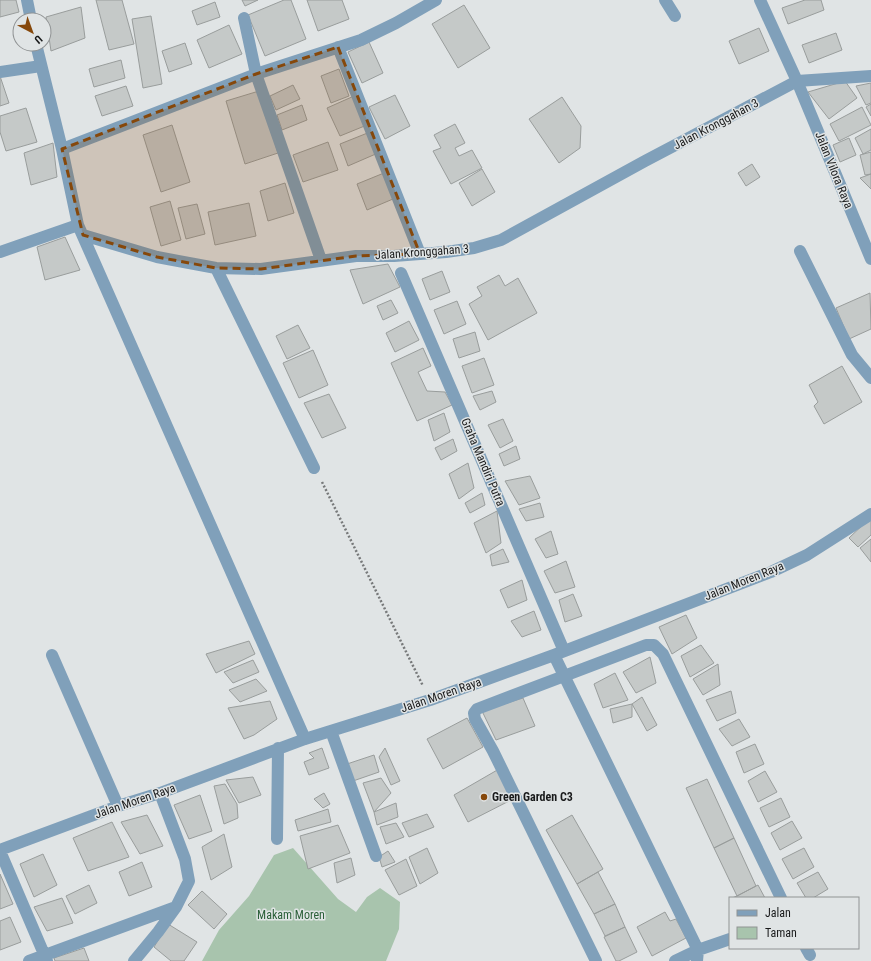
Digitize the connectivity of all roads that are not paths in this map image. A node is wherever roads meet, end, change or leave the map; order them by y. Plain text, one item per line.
1 (27, 0) edge
2 (436, 0) edge
3 (665, 0) edge
4 (760, 0) edge
5 (29, 12) edge
6 (675, 16) dead end
7 (244, 18) dead end
8 (338, 47) junction
9 (38, 52) edge
10 (41, 66) junction
11 (0, 72) edge
12 (256, 74) junction
13 (871, 76) edge
14 (798, 81) junction
15 (62, 149) junction
16 (81, 230) junction
17 (800, 250) dead end
18 (0, 252) edge
19 (420, 254) junction
20 (871, 259) edge
21 (321, 260) junction
22 (216, 268) junction
23 (401, 273) dead end
24 (871, 378) edge
25 (314, 468) road end
26 (871, 514) edge
27 (559, 653) junction
28 (52, 655) dead end
29 (564, 676) junction
30 (331, 731) junction
31 (305, 739) junction
32 (278, 748) junction
33 (160, 793) junction
34 (118, 806) junction
35 (277, 840) dead end
36 (0, 851) edge
37 (376, 856) dead end
38 (781, 897) edge
39 (176, 907) junction
40 (729, 940) edge
41 (698, 956) edge
42 (46, 958) edge
43 (29, 961) edge
44 (134, 961) edge
45 (596, 961) edge
46 (675, 961) edge

1 - 5 street
2 - 8 street
3 - 6 street
4 - 14 street, Jalan Vilora Raya
7 - 12 street
8 - 12 street
8 - 19 street
9 - 10 street
10 - 11 street
10 - 15 street
12 - 15 street
12 - 21 street
13 - 14 street
14 - 19 street, Jalan Kronggahan 3
14 - 20 street, Jalan Vilora Raya
15 - 16 street
16 - 18 street
16 - 22 street, Jalan Kronggahan 3
16 - 31 street
17 - 24 street
19 - 21 street, Jalan Kronggahan 3
21 - 22 street, Jalan Kronggahan 3
22 - 25 street
23 - 27 street, Graha Mandiri Putra
26 - 27 street, Jalan Moren Raya
27 - 29 street, Graha Mandiri Putra
27 - 30 street, Jalan Moren Raya
28 - 34 street
29 - 38 street
29 - 41 street, Graha Mandiri Putra
29 - 45 street
30 - 31 street, Jalan Moren Raya
30 - 37 street
31 - 32 street, Jalan Moren Raya
32 - 33 street, Jalan Moren Raya
32 - 35 street
33 - 34 street, Jalan Moren Raya
33 - 39 street
34 - 36 street, Jalan Moren Raya
36 - 42 street
39 - 42 street
39 - 44 street
40 - 41 street
41 - 46 street
42 - 43 street

